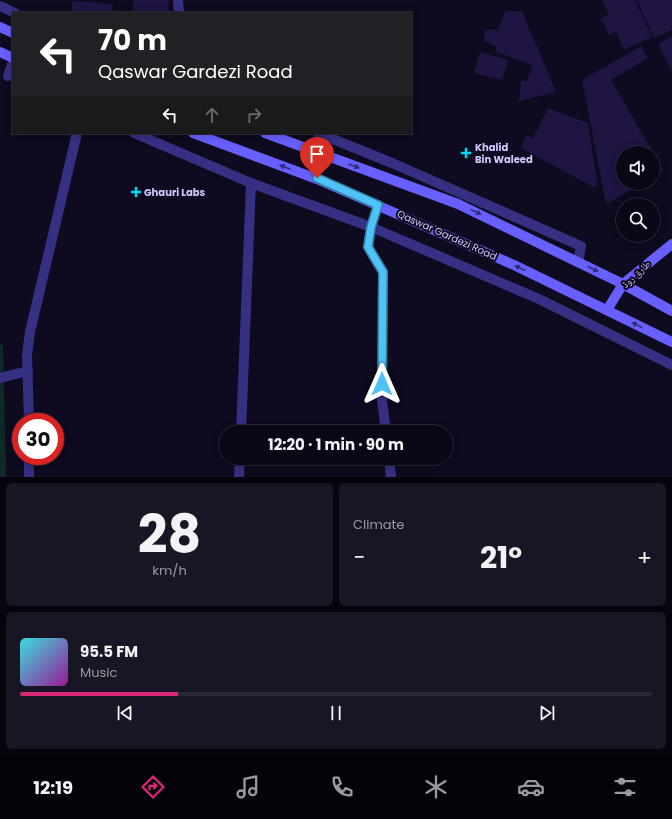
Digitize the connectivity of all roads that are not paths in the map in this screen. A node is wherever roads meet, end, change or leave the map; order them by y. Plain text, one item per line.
1 (178, 0) edge
2 (0, 6) edge
3 (13, 12) edge
4 (179, 12) edge
5 (0, 27) edge
6 (12, 33) edge
7 (0, 52) edge
8 (12, 58) edge
9 (12, 64) edge
10 (7, 75) edge
11 (77, 134) edge
12 (136, 134) edge
13 (196, 134) edge
14 (268, 134) edge
15 (320, 134) edge
16 (251, 183) junction
17 (378, 205) junction
18 (371, 227) junction
19 (672, 244) edge
20 (578, 262) junction
21 (623, 284) junction
22 (607, 310) junction
23 (672, 311) edge
24 (672, 342) edge
25 (672, 365) edge
26 (28, 371) junction
27 (0, 378) edge
28 (29, 413) edge
29 (241, 425) edge
30 (385, 425) edge
31 (29, 465) edge
32 (240, 465) edge
33 (390, 465) edge
34 (30, 477) edge
35 (239, 477) edge
36 (392, 477) edge

1 - 4 street
2 - 3 street
5 - 6 main road
7 - 8 main road
9 - 10 street
11 - 26 street
12 - 16 street
17 -> 13 main road, Qaswar Gardezi Road
14 -> 20 main road
15 - 20 street
16 - 18 street
16 - 29 street
17 - 18 street
22 -> 17 main road, Qaswar Gardezi Road
18 - 25 street
18 - 30 street
19 - 21 main road, طارق روڈ
20 -> 21 main road
21 - 22 main road, طارق روڈ
21 - 23 main road
24 -> 22 main road, Qaswar Gardezi Road
26 - 27 street
26 - 28 street
31 - 34 street
32 - 35 street
33 - 36 street

